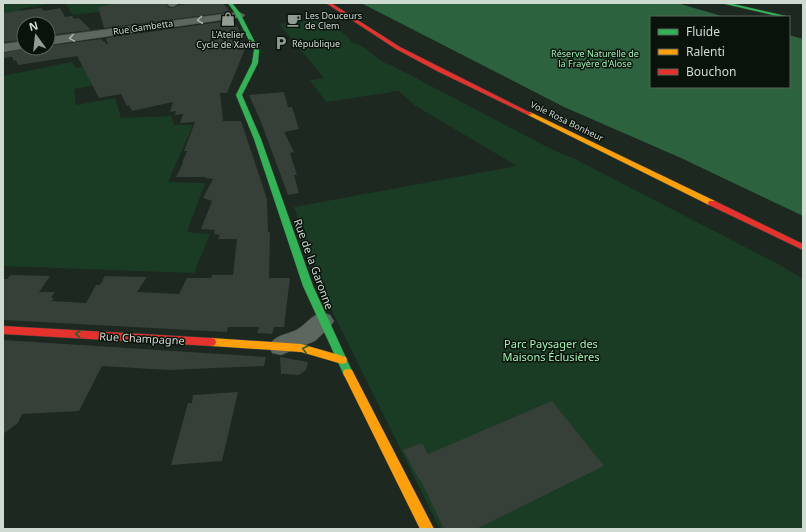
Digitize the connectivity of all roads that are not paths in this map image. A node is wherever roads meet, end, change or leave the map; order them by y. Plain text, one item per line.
1 (230, 3) edge
2 (328, 3) edge
3 (723, 3) edge
4 (239, 15) junction
5 (782, 16) edge
6 (56, 40) edge
7 (16, 46) edge
8 (3, 48) edge
9 (803, 247) edge
10 (322, 321) junction
11 (3, 330) edge
12 (281, 346) junction
13 (342, 360) junction
14 (427, 529) edge

1 - 4 street, Rue de la Garonne
2 - 9 street, Voie Rosa Bonheur
3 - 5 street
4 -> 6 street, Rue Gambetta
4 - 10 street, Rue de la Garonne
7 - 8 street
10 - 12 street, Rue Champagne
10 - 13 street, Rue de la Garonne
12 -> 11 street, Rue Champagne
13 -> 12 street, Rue Champagne
13 - 14 street, Rue de la Garonne

